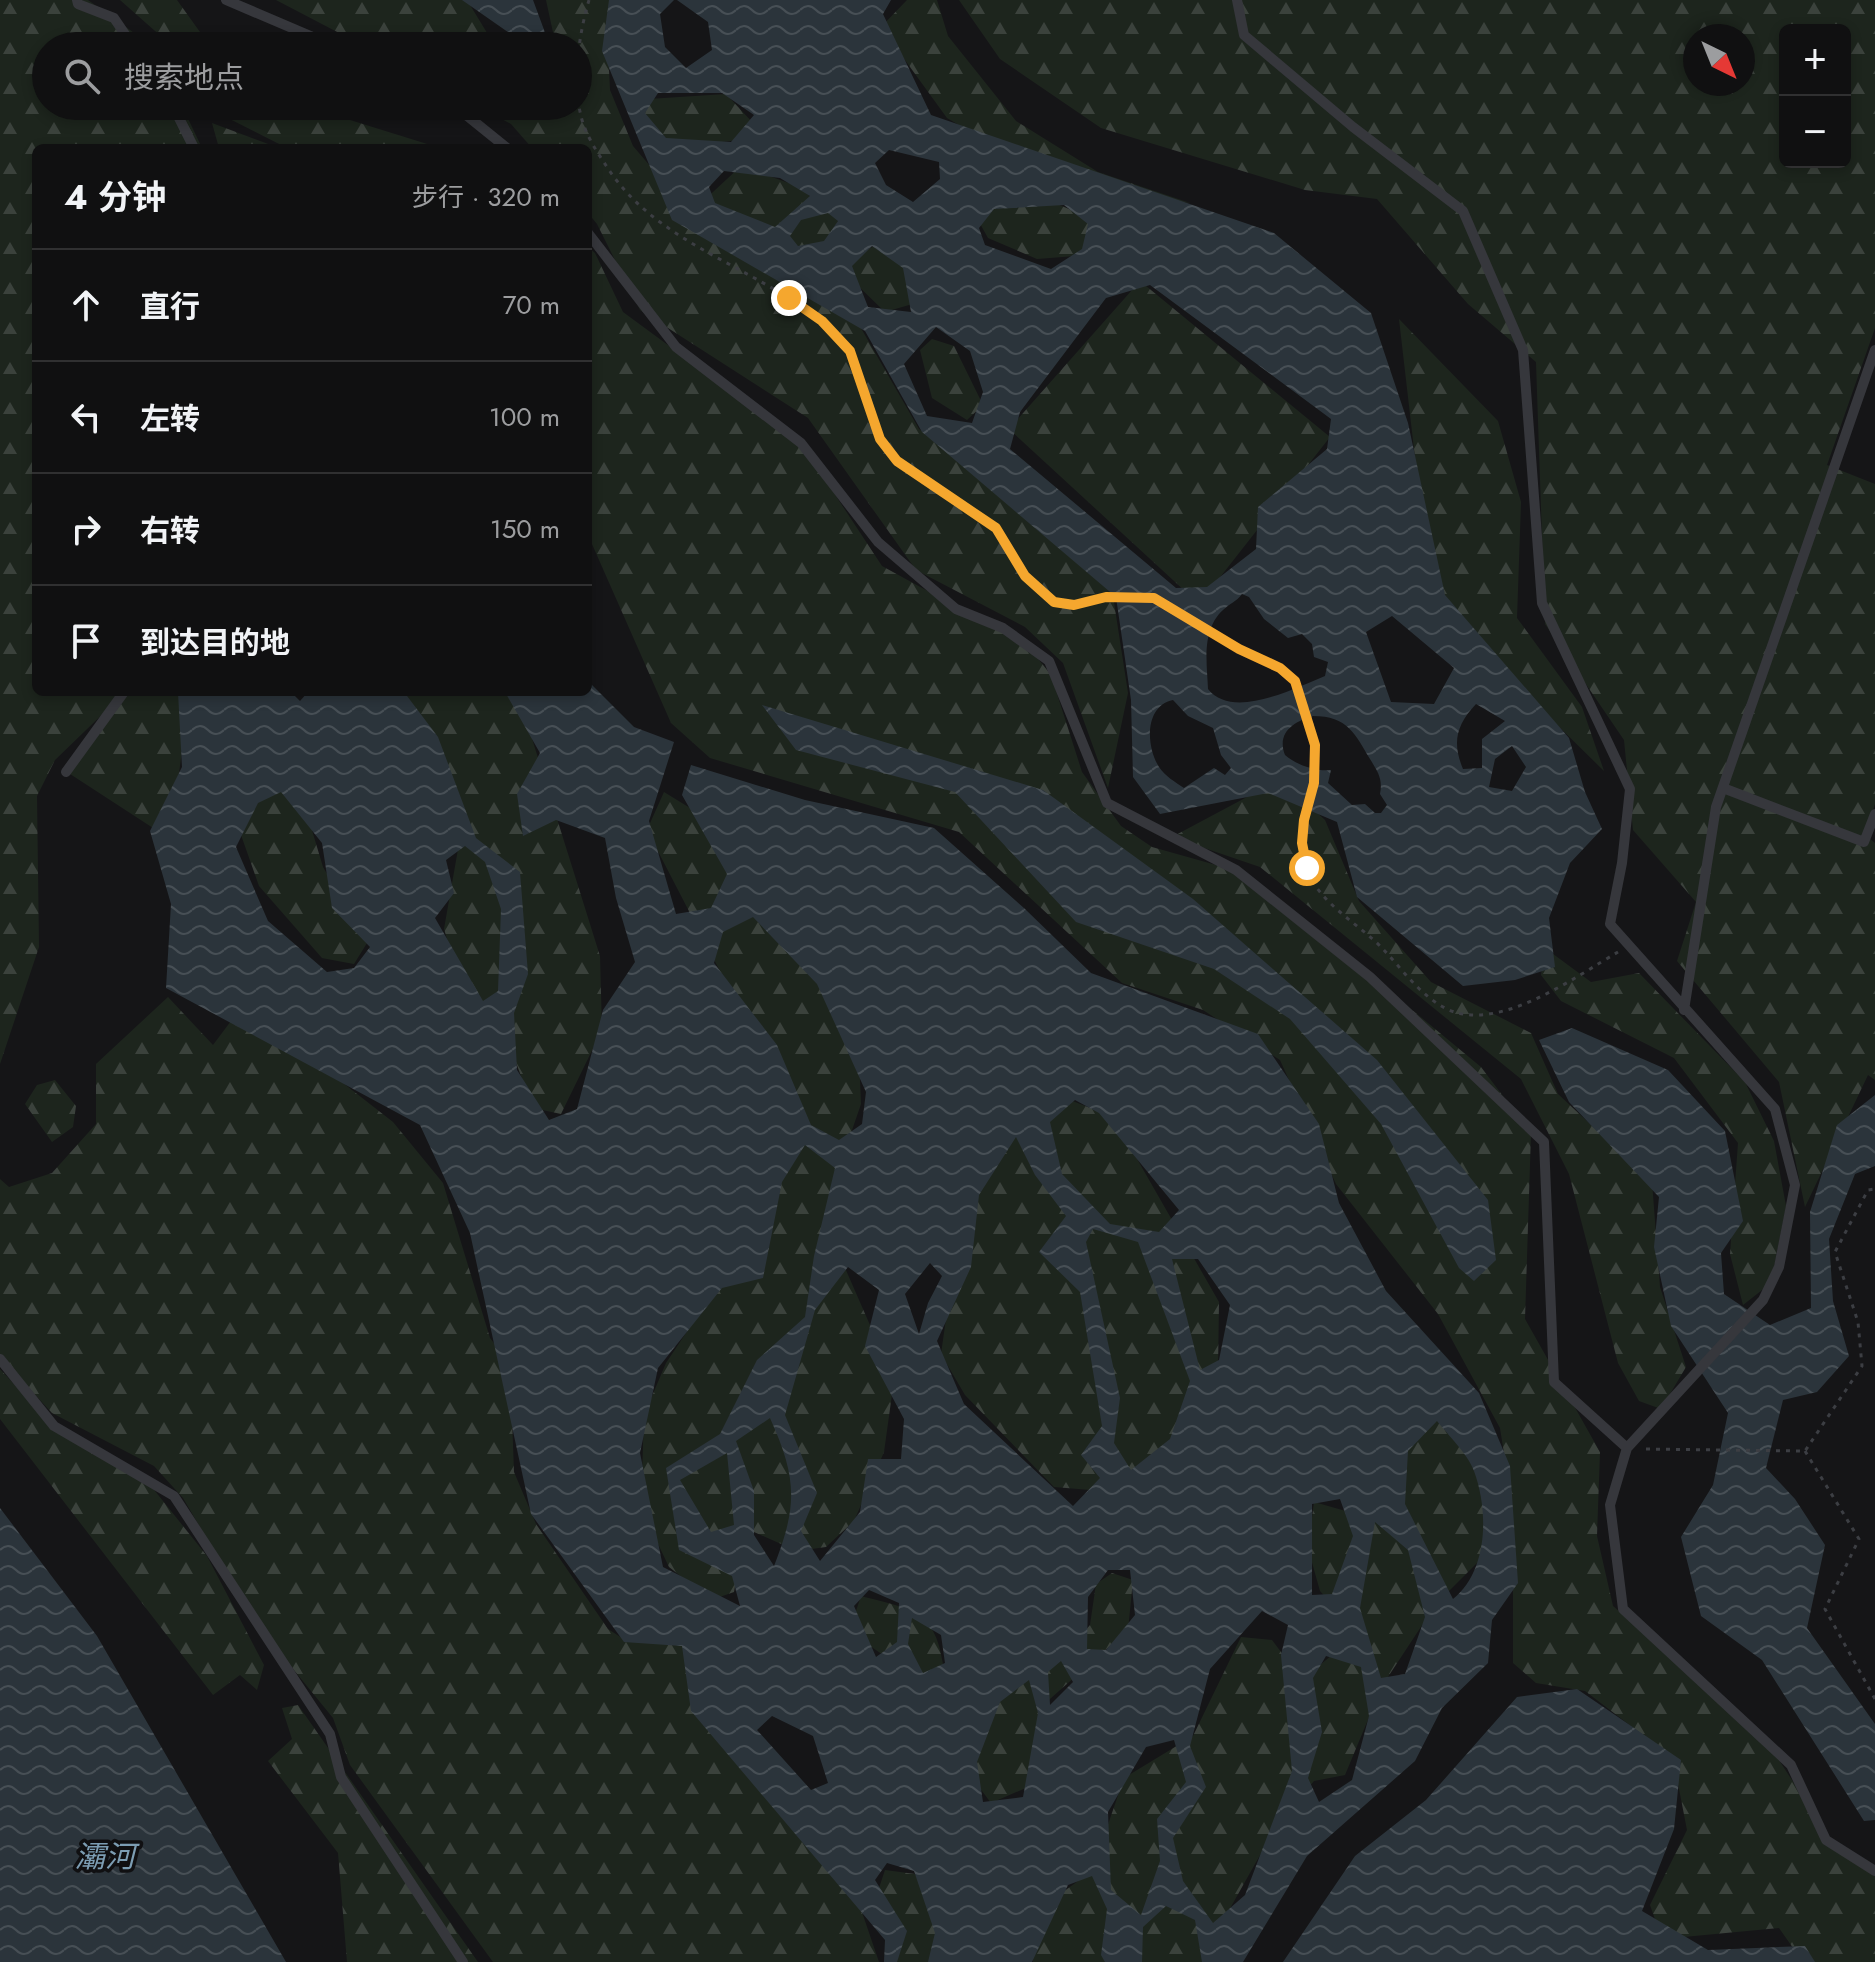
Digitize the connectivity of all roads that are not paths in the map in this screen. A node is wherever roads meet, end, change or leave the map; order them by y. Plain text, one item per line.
1 (77, 0) edge
2 (226, 0) edge
3 (1237, 0) edge
4 (124, 32) edge
5 (301, 32) edge
6 (180, 120) edge
7 (472, 120) edge
8 (192, 144) edge
9 (502, 144) edge
10 (592, 238) edge
11 (1875, 350) edge
12 (121, 696) edge
13 (66, 772) dead end
14 (1723, 788) junction
15 (1875, 814) edge
16 (1684, 1010) junction
17 (0, 1359) edge
18 (1627, 1448) junction
19 (1875, 1871) edge
20 (463, 1962) edge

1 - 4 lane
2 - 5 lane
3 - 16 lane
6 - 8 lane
7 - 9 lane
10 - 18 lane
11 - 14 lane
12 - 13 lane
14 - 15 lane
14 - 16 lane
16 - 18 lane
17 - 20 lane
18 - 19 lane

